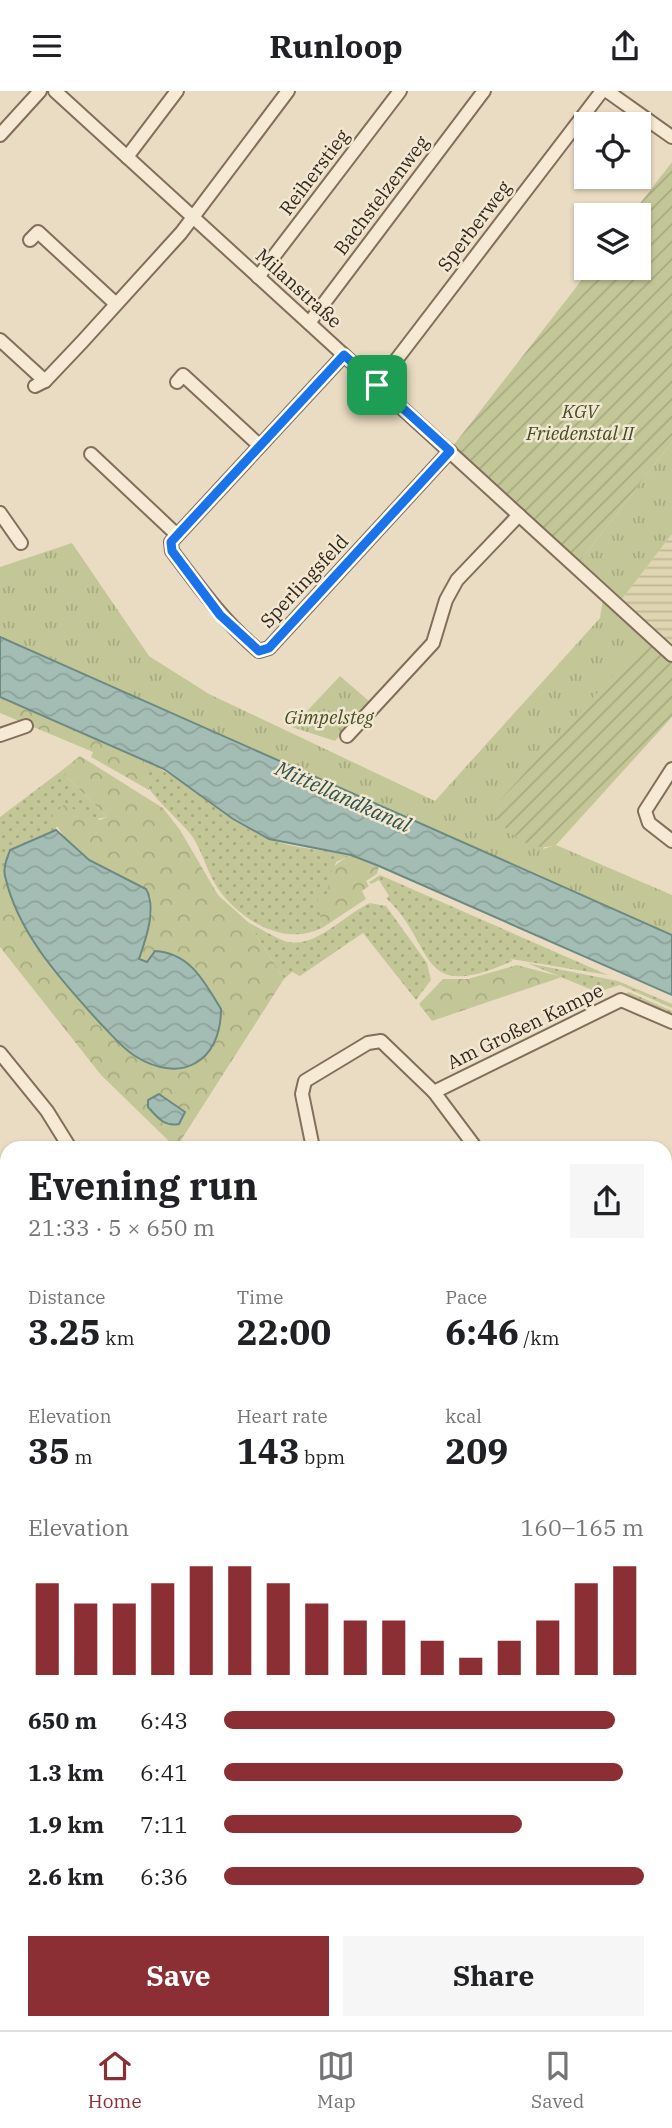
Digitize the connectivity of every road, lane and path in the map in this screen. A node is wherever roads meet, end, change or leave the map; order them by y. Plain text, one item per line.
1 (40, 91) edge
2 (55, 91) edge
3 (177, 91) edge
4 (288, 91) edge
5 (400, 91) edge
6 (484, 91) edge
7 (605, 91) edge
8 (0, 135) edge
9 (672, 137) edge
10 (127, 157) junction
11 (191, 217) junction
12 (30, 240) dead end
13 (258, 277) junction
14 (117, 304) junction
15 (309, 323) junction
16 (0, 340) edge
17 (344, 355) junction
18 (177, 382) dead end
19 (377, 385) junction
20 (259, 445) junction
21 (450, 451) junction
22 (91, 454) dead end
23 (0, 513) edge
24 (519, 515) junction
25 (176, 534) junction
26 (21, 543) dead end
27 (672, 655) edge
28 (26, 726) dead end
29 (0, 735) edge
30 (347, 736) dead end
31 (672, 769) edge
32 (672, 841) edge
33 (672, 1021) edge
34 (0, 1053) edge
35 (434, 1092) junction
36 (66, 1141) edge
37 (312, 1141) edge
38 (471, 1141) edge

1 - 8 street
2 - 10 street, Milanstraße
3 - 10 street
4 - 11 street
5 - 13 street, Reiherstieg
6 - 15 street, Bachstelzenweg
7 - 9 street
7 - 19 street, Sperberweg
10 - 11 street, Milanstraße
11 - 13 street, Milanstraße
11 - 14 street
12 - 14 street
13 - 15 street, Milanstraße
14 - 16 street
15 - 17 street, Milanstraße
17 - 19 street, Milanstraße
17 - 20 street
18 - 20 street
19 - 21 street, Milanstraße
20 - 25 street
21 - 24 street, Milanstraße
21 - 25 street, Sperlingsfeld
22 - 25 street
23 - 26 street
24 - 27 street, Milanstraße
24 - 30 street
28 - 29 street
31 - 32 street
33 - 35 street, Am Großen Kampe
34 - 36 street
35 - 37 street
35 - 38 street

